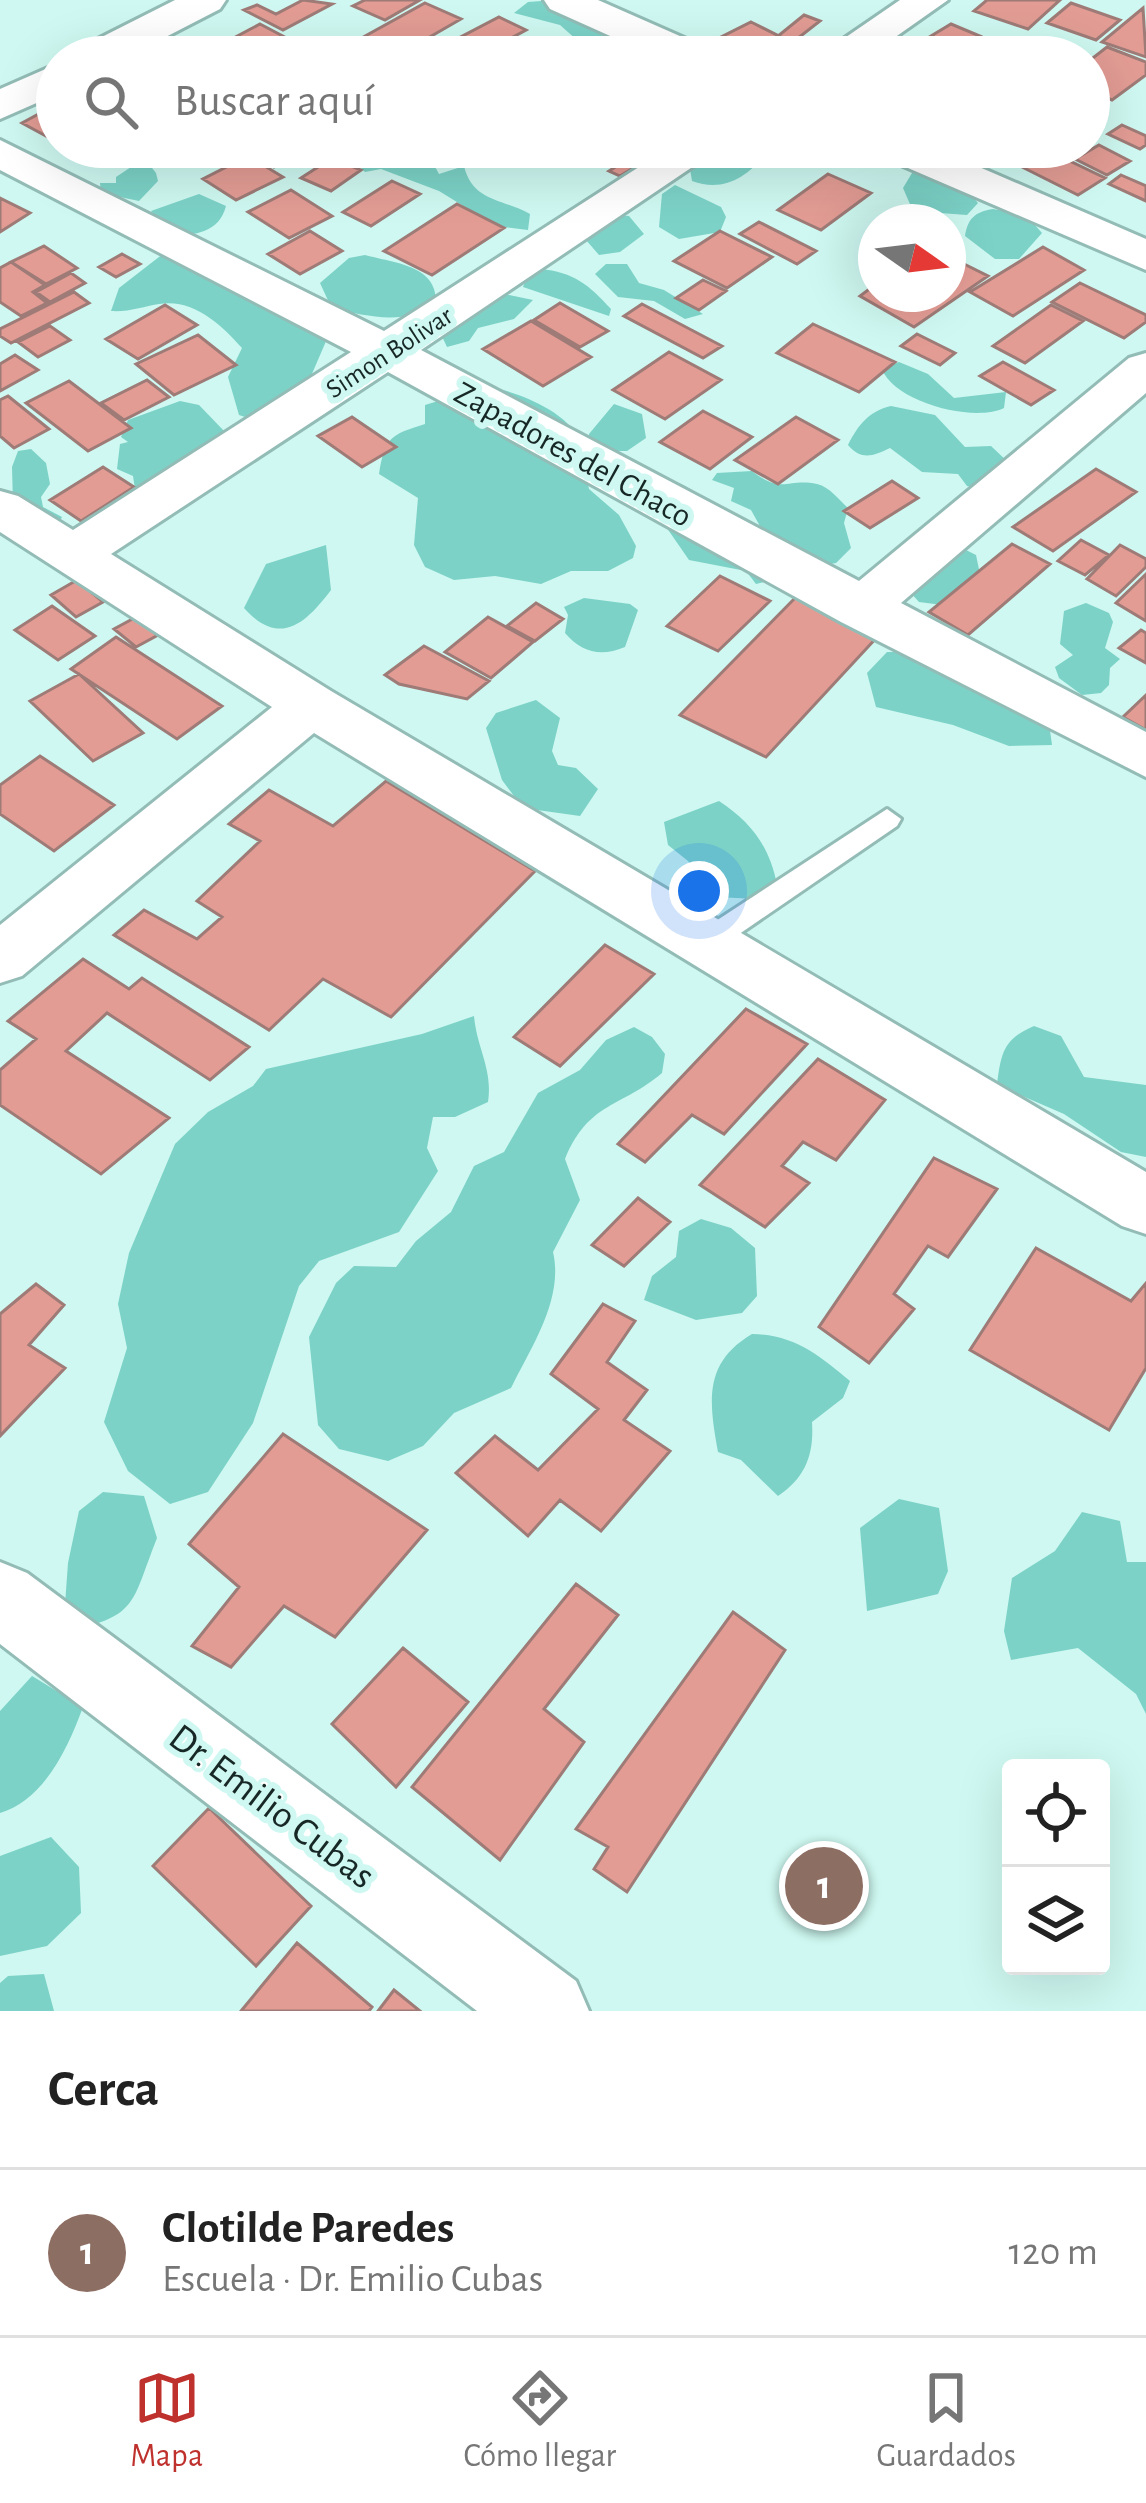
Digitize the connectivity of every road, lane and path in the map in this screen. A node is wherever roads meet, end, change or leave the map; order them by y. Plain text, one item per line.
1 (206, 0) edge
2 (564, 0) edge
3 (928, 0) edge
4 (136, 36) edge
5 (645, 36) edge
6 (871, 36) edge
7 (36, 88) edge
8 (0, 106) edge
9 (0, 153) edge
10 (668, 168) edge
11 (944, 168) edge
12 (1146, 256) edge
13 (390, 352) junction
14 (1146, 368) edge
15 (0, 508) edge
16 (75, 553) junction
17 (860, 609) junction
18 (311, 705) junction
19 (1146, 757) edge
20 (887, 819) dead end
21 (706, 942) junction
22 (0, 959) edge
23 (1146, 1205) edge
24 (0, 1598) edge
25 (546, 2011) edge

1 - 4 street
2 - 5 street
3 - 6 street
7 - 8 street
9 - 13 street, Zapadores del Chaco
10 - 13 street, Simon Bolivar
11 - 12 street
13 - 16 street, Simon Bolivar
13 - 17 street, Zapadores del Chaco
14 - 17 street
15 - 16 street
16 - 18 street
17 - 19 street, Zapadores del Chaco
18 - 21 street
18 - 22 street
20 - 21 lane
21 - 23 street
24 - 25 street, Dr. Emilio Cubas

